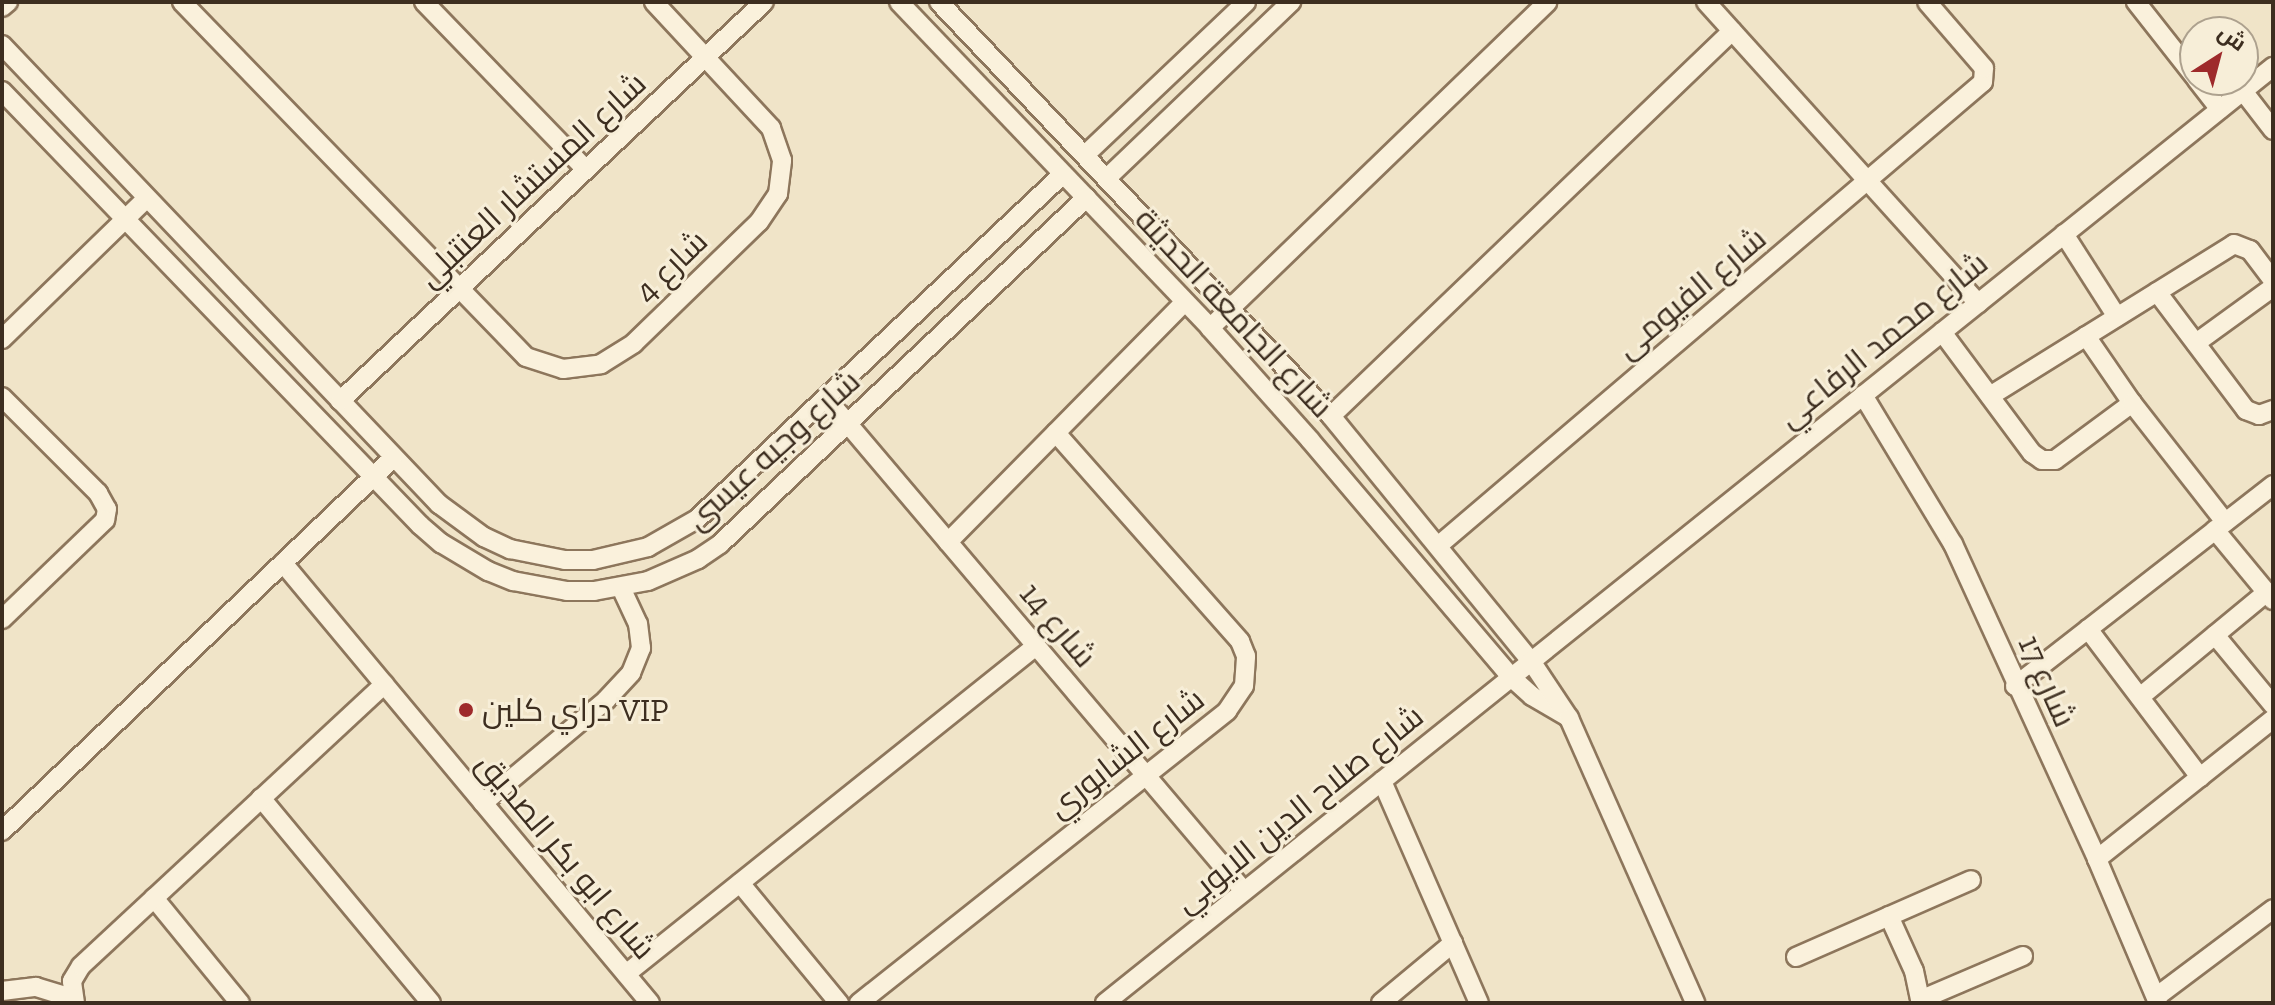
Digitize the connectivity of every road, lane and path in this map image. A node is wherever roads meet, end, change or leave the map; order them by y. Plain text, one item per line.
1 (8, 2) edge
2 (182, 2) edge
3 (424, 2) edge
4 (654, 2) edge
5 (764, 2) edge
6 (899, 2) edge
7 (939, 2) edge
8 (1246, 2) edge
9 (1291, 2) edge
10 (1547, 2) edge
11 (1706, 2) edge
12 (1927, 2) edge
13 (2136, 2) edge
14 (2, 7) edge
15 (1732, 31) junction
16 (2, 45) edge
17 (706, 57) junction
18 (2179, 57) edge
19 (2, 91) edge
20 (2210, 96) edge
21 (2237, 96) edge
22 (2247, 96) edge
23 (2220, 109) junction
24 (2273, 130) edge
25 (1085, 155) junction
26 (586, 170) junction
27 (1063, 174) junction
28 (1107, 178) junction
29 (1868, 181) junction
30 (147, 198) junction
31 (1086, 198) junction
32 (124, 219) junction
33 (2064, 234) junction
34 (2273, 281) edge
35 (2273, 287) edge
36 (459, 289) junction
37 (2157, 292) junction
38 (1185, 302) junction
39 (1978, 303) junction
40 (1231, 307) junction
41 (2117, 317) junction
42 (1210, 328) junction
43 (1942, 332) junction
44 (2086, 336) junction
45 (2, 339) edge
46 (2196, 343) junction
47 (1863, 395) junction
48 (1990, 396) junction
49 (2, 397) edge
50 (826, 398) junction
51 (340, 401) junction
52 (2132, 403) junction
53 (2273, 410) edge
54 (1331, 416) junction
55 (848, 424) junction
56 (1056, 433) junction
57 (393, 458) junction
58 (372, 478) junction
59 (2273, 485) edge
60 (2220, 526) junction
61 (948, 542) junction
62 (1439, 545) junction
63 (283, 563) junction
64 (621, 588) junction
65 (2270, 596) edge
66 (2, 619) edge
67 (2088, 629) junction
68 (2215, 635) junction
69 (1036, 646) junction
70 (1531, 661) junction
71 (1511, 677) junction
72 (384, 684) junction
73 (2015, 686) junction
74 (2140, 697) junction
75 (2273, 705) edge
76 (1569, 718) junction
77 (2273, 719) edge
78 (1146, 774) junction
79 (2200, 777) junction
80 (1382, 781) junction
81 (261, 798) junction
82 (483, 803) junction
83 (2, 831) edge
84 (2097, 859) junction
85 (1971, 880) dead end
86 (740, 883) junction
87 (1244, 891) junction
88 (154, 898) junction
89 (2273, 909) edge
90 (1889, 916) junction
91 (1453, 943) junction
92 (2023, 956) dead end
93 (1796, 957) dead end
94 (626, 974) junction
95 (2, 991) edge
96 (74, 1000) edge
97 (2157, 1000) edge
98 (1921, 1001) edge
99 (240, 1003) edge
100 (431, 1003) edge
101 (650, 1003) edge
102 (839, 1003) edge
103 (859, 1003) edge
104 (1105, 1003) edge
105 (1381, 1003) edge
106 (1479, 1003) edge
107 (1695, 1003) edge

1 - 14 street
2 - 36 street, شارع 4
3 - 26 street
4 - 17 street, شارع 4
5 - 17 street, شارع المستشار العنتبلي
6 - 27 street, شارع الجامعة الحديثة
7 - 25 street, شارع الجامعة الحديثة
8 - 25 street
9 - 28 street
10 - 40 street
11 - 15 street
12 - 29 street, شارع الفيومى
13 - 18 street
15 - 29 street
15 - 54 street
16 - 30 street, شارع وجيه عيسى
17 - 26 street, شارع المستشار العنتبلي
17 - 36 street, شارع 4
19 - 32 street, شارع وجيه عيسى
20 - 23 street
21 - 23 street, شارع محمد الرفاعي
22 - 24 street
23 - 33 street, شارع محمد الرفاعي
25 - 28 street, شارع الجامعة الحديثة
26 - 36 street, شارع المستشار العنتبلي
27 - 31 street, شارع الجامعة الحديثة
27 - 50 street, شارع وجيه عيسى
28 - 40 street, شارع الجامعة الحديثة
29 - 39 street
29 - 62 street, شارع الفيومى
30 - 32 street
30 - 51 street, شارع وجيه عيسى
31 - 38 street, شارع الجامعة الحديثة
31 - 55 street, شارع وجيه عيسى
32 - 45 street
32 - 58 street, شارع وجيه عيسى
33 - 39 street, شارع محمد الرفاعي
33 - 41 street
34 - 37 street
35 - 46 street
36 - 51 street, شارع المستشار العنتبلي
37 - 41 street
37 - 46 street
38 - 42 street, شارع الجامعة الحديثة
38 - 56 street
39 - 43 street, شارع محمد الرفاعي
40 - 42 street
40 - 54 street, شارع الجامعة الحديثة
41 - 44 street
42 - 71 street, شارع الجامعة الحديثة
43 - 47 street, شارع محمد الرفاعي
43 - 48 street
44 - 48 street
44 - 52 street
46 - 53 street
47 - 70 street, شارع محمد الرفاعي
47 - 73 street, شارع 17
48 - 52 street
49 - 66 street
50 - 55 street, شارع 14
50 - 57 street, شارع وجيه عيسى
51 - 57 street, شارع وجيه عيسى
52 - 60 street
54 - 62 street, شارع الجامعة الحديثة
55 - 61 street, شارع 14
55 - 64 street, شارع وجيه عيسى
56 - 61 street
56 - 78 street, شارع الشابوري
57 - 58 street
58 - 63 street
58 - 64 street, شارع وجيه عيسى
59 - 60 street
60 - 65 street
60 - 67 street
61 - 69 street, شارع 14
62 - 70 street, شارع الجامعة الحديثة
63 - 72 street, شارع ابو بكر الصديق
63 - 83 street
64 - 82 street
65 - 68 street
67 - 73 street
67 - 74 street
68 - 74 street
68 - 75 street
69 - 78 street, شارع 14
69 - 86 street
70 - 71 street, شارع صلاح الدين الايوبي
70 - 76 street, شارع الجامعة الحديثة
71 - 76 street, شارع الجامعة الحديثة
71 - 80 street, شارع صلاح الدين الايوبي
72 - 81 street
72 - 82 street, شارع ابو بكر الصديق
73 - 84 street, شارع 17
74 - 79 street
76 - 107 street, شارع الجامعة الحديثة
77 - 79 street
78 - 87 street, شارع 14
78 - 103 street, شارع الشابوري
79 - 84 street
80 - 87 street, شارع صلاح الدين الايوبي
80 - 91 street
81 - 88 street
81 - 100 street
82 - 94 street, شارع ابو بكر الصديق
84 - 97 street, شارع 17
85 - 90 street
86 - 94 street
86 - 102 street
87 - 104 street, شارع صلاح الدين الايوبي
88 - 96 street
88 - 99 street
89 - 97 street
90 - 93 street
90 - 98 street
91 - 105 street
91 - 106 street
92 - 98 street
94 - 101 street, شارع ابو بكر الصديق
95 - 96 street

